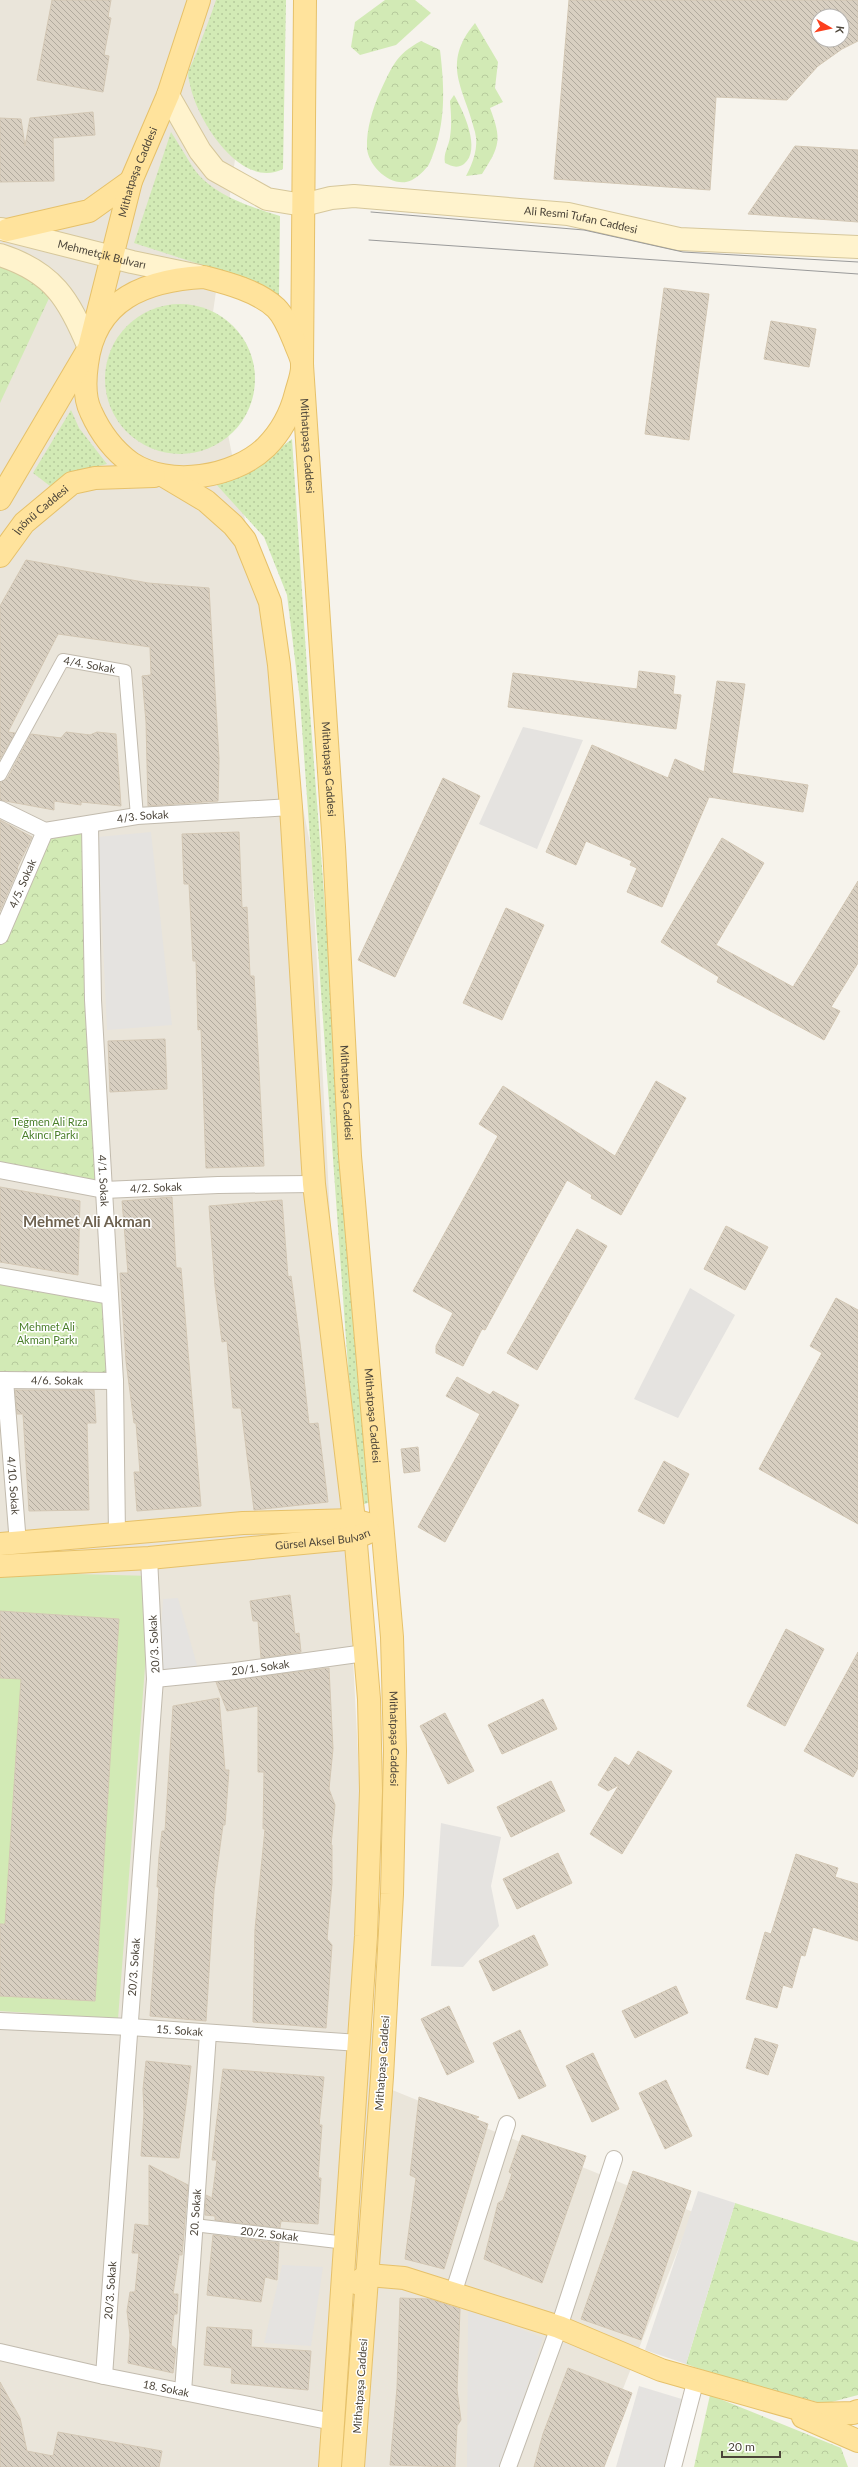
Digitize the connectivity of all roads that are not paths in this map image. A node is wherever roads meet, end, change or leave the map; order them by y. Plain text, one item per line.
1 (199, 0) edge
2 (305, 0) edge
3 (168, 95) junction
4 (131, 181) junction
5 (303, 205) junction
6 (4, 230) edge
7 (858, 247) edge
8 (0, 255) edge
9 (111, 257) junction
10 (204, 277) junction
11 (89, 348) junction
12 (302, 365) junction
13 (164, 476) junction
14 (0, 499) edge
15 (0, 556) edge
16 (0, 776) edge
17 (291, 807) junction
18 (0, 809) edge
19 (137, 816) junction
20 (90, 826) junction
21 (44, 831) junction
22 (0, 936) edge
23 (0, 1170) edge
24 (314, 1184) junction
25 (104, 1190) junction
26 (0, 1276) edge
27 (110, 1296) junction
28 (2, 1380) edge
29 (114, 1381) junction
30 (381, 1527) junction
31 (354, 1529) junction
32 (117, 1535) junction
33 (9, 1544) edge
34 (149, 1558) junction
35 (0, 1566) edge
36 (365, 1653) junction
37 (155, 1679) junction
38 (0, 2021) edge
39 (130, 2027) junction
40 (208, 2033) junction
41 (359, 2043) junction
42 (507, 2124) dead end
43 (614, 2159) dead end
44 (194, 2225) junction
45 (346, 2243) junction
46 (368, 2275) junction
47 (342, 2292) junction
48 (453, 2294) junction
49 (559, 2327) junction
50 (0, 2352) edge
51 (104, 2376) junction
52 (696, 2379) junction
53 (183, 2392) junction
54 (754, 2396) junction
55 (858, 2411) edge
56 (333, 2422) junction
57 (858, 2440) edge
58 (330, 2467) edge
59 (353, 2467) edge
60 (508, 2467) edge
61 (673, 2467) edge

1 - 3 main road, Mithatpaşa Caddesi
2 - 5 main road
3 - 4 main road, Mithatpaşa Caddesi
3 - 5 main road
4 - 6 main road
4 - 9 main road, Mithatpaşa Caddesi
5 - 7 main road, Ali Resmi Tufan Caddesi
5 - 12 main road
6 - 9 main road, Mehmetçik Bulvarı
8 - 11 main road
9 - 10 main road, Mehmetçik Bulvarı
9 - 11 main road, Mithatpaşa Caddesi
10 - 11 main road
10 - 12 main road
11 - 13 main road
11 - 14 main road
12 - 13 main road, İnönü Caddesi
12 - 30 main road, Mithatpaşa Caddesi
13 - 15 main road, İnönü Caddesi
13 - 17 main road
16 - 19 street, 4/4. Sokak
17 - 19 street, 4/3. Sokak
17 - 24 main road
18 - 21 street
19 - 20 street, 4/3. Sokak
20 - 21 street, 4/3. Sokak
20 - 25 street, 4/1. Sokak
21 - 22 street, 4/5. Sokak
23 - 25 street, 4/2. Sokak
24 - 25 street, 4/2. Sokak
24 - 31 main road
25 - 27 street, 4/1. Sokak
26 - 27 street
27 - 29 street, 4/1. Sokak
28 - 29 street, 4/6. Sokak
28 - 33 street, 4/10. Sokak
29 - 32 street, 4/1. Sokak
30 - 31 main road, Gürsel Aksel Bulvarı
30 - 46 main road, Mithatpaşa Caddesi
31 - 32 main road, Gürsel Aksel Bulvarı
31 - 34 main road, Gürsel Aksel Bulvarı
31 - 36 main road
32 - 33 main road, Gürsel Aksel Bulvarı
32 - 34 main road
34 - 35 main road, Gürsel Aksel Bulvarı
34 - 37 street, 20/3. Sokak
36 - 37 street, 20/1. Sokak
36 - 41 main road
37 - 39 street, 20/3. Sokak
38 - 39 street, 15. Sokak
39 - 40 street, 15. Sokak
39 - 51 street, 20/3. Sokak
40 - 41 street, 15. Sokak
40 - 44 street, 20. Sokak
41 - 45 main road
42 - 48 street
43 - 49 street
44 - 45 street, 20/2. Sokak
44 - 53 street, 20. Sokak
45 - 47 main road
46 - 47 main road
46 - 48 main road
46 - 59 main road, Mithatpaşa Caddesi
47 - 56 main road
48 - 49 main road
49 - 52 main road
49 - 60 street
50 - 51 street, 18. Sokak
51 - 53 street, 18. Sokak
52 - 54 main road
52 - 61 street
53 - 56 street, 18. Sokak
54 - 55 main road
54 - 57 main road
56 - 58 main road

